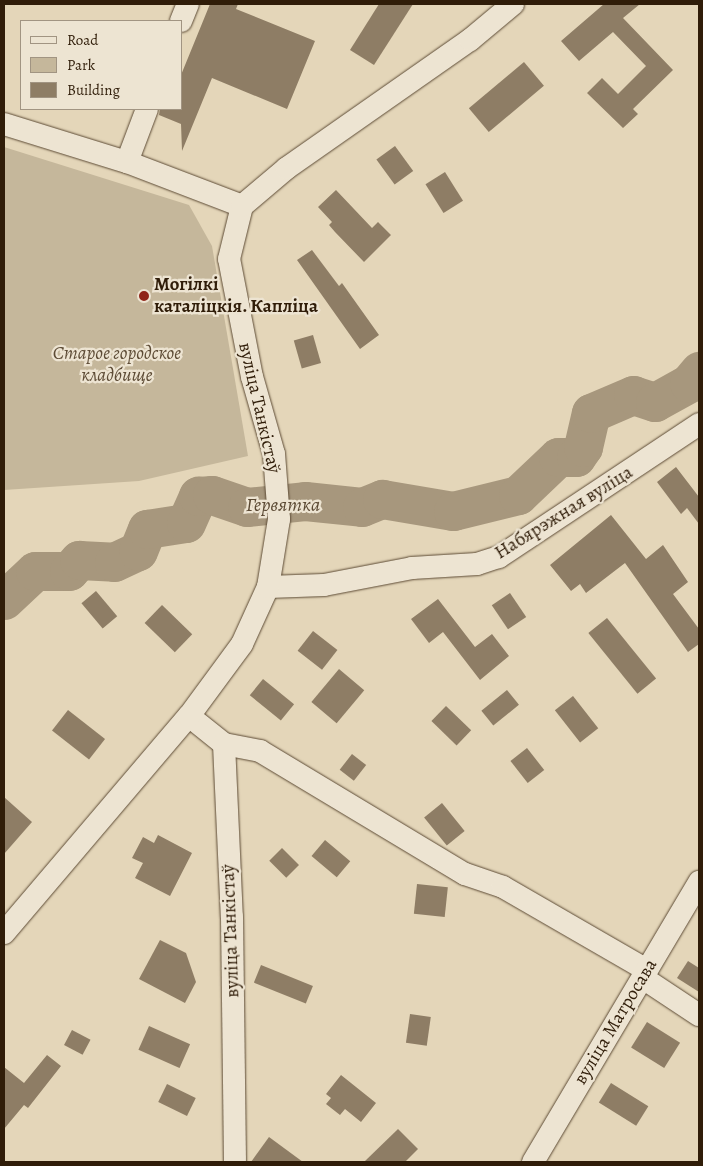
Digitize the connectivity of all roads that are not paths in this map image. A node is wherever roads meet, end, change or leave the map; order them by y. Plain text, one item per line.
1 (188, 4) edge
2 (513, 4) edge
3 (181, 20) edge
4 (147, 110) edge
5 (4, 124) edge
6 (127, 162) junction
7 (242, 206) junction
8 (699, 424) edge
9 (268, 587) junction
10 (189, 716) junction
11 (224, 744) junction
12 (699, 882) edge
13 (4, 933) edge
14 (645, 974) junction
15 (699, 1015) edge
16 (235, 1162) edge
17 (532, 1162) edge

1 - 3 street
2 - 7 street
4 - 6 street
5 - 6 street
6 - 7 street
7 - 9 street, вуліца Танкістаў
8 - 9 street, Набярэжная вуліца
9 - 10 street, вуліца Танкістаў
10 - 11 street
10 - 13 street, вуліца Танкістаў
11 - 14 street
11 - 16 street, вуліца Танкістаў
12 - 14 street, вуліца Матросава
14 - 15 street
14 - 17 street, вуліца Матросава

